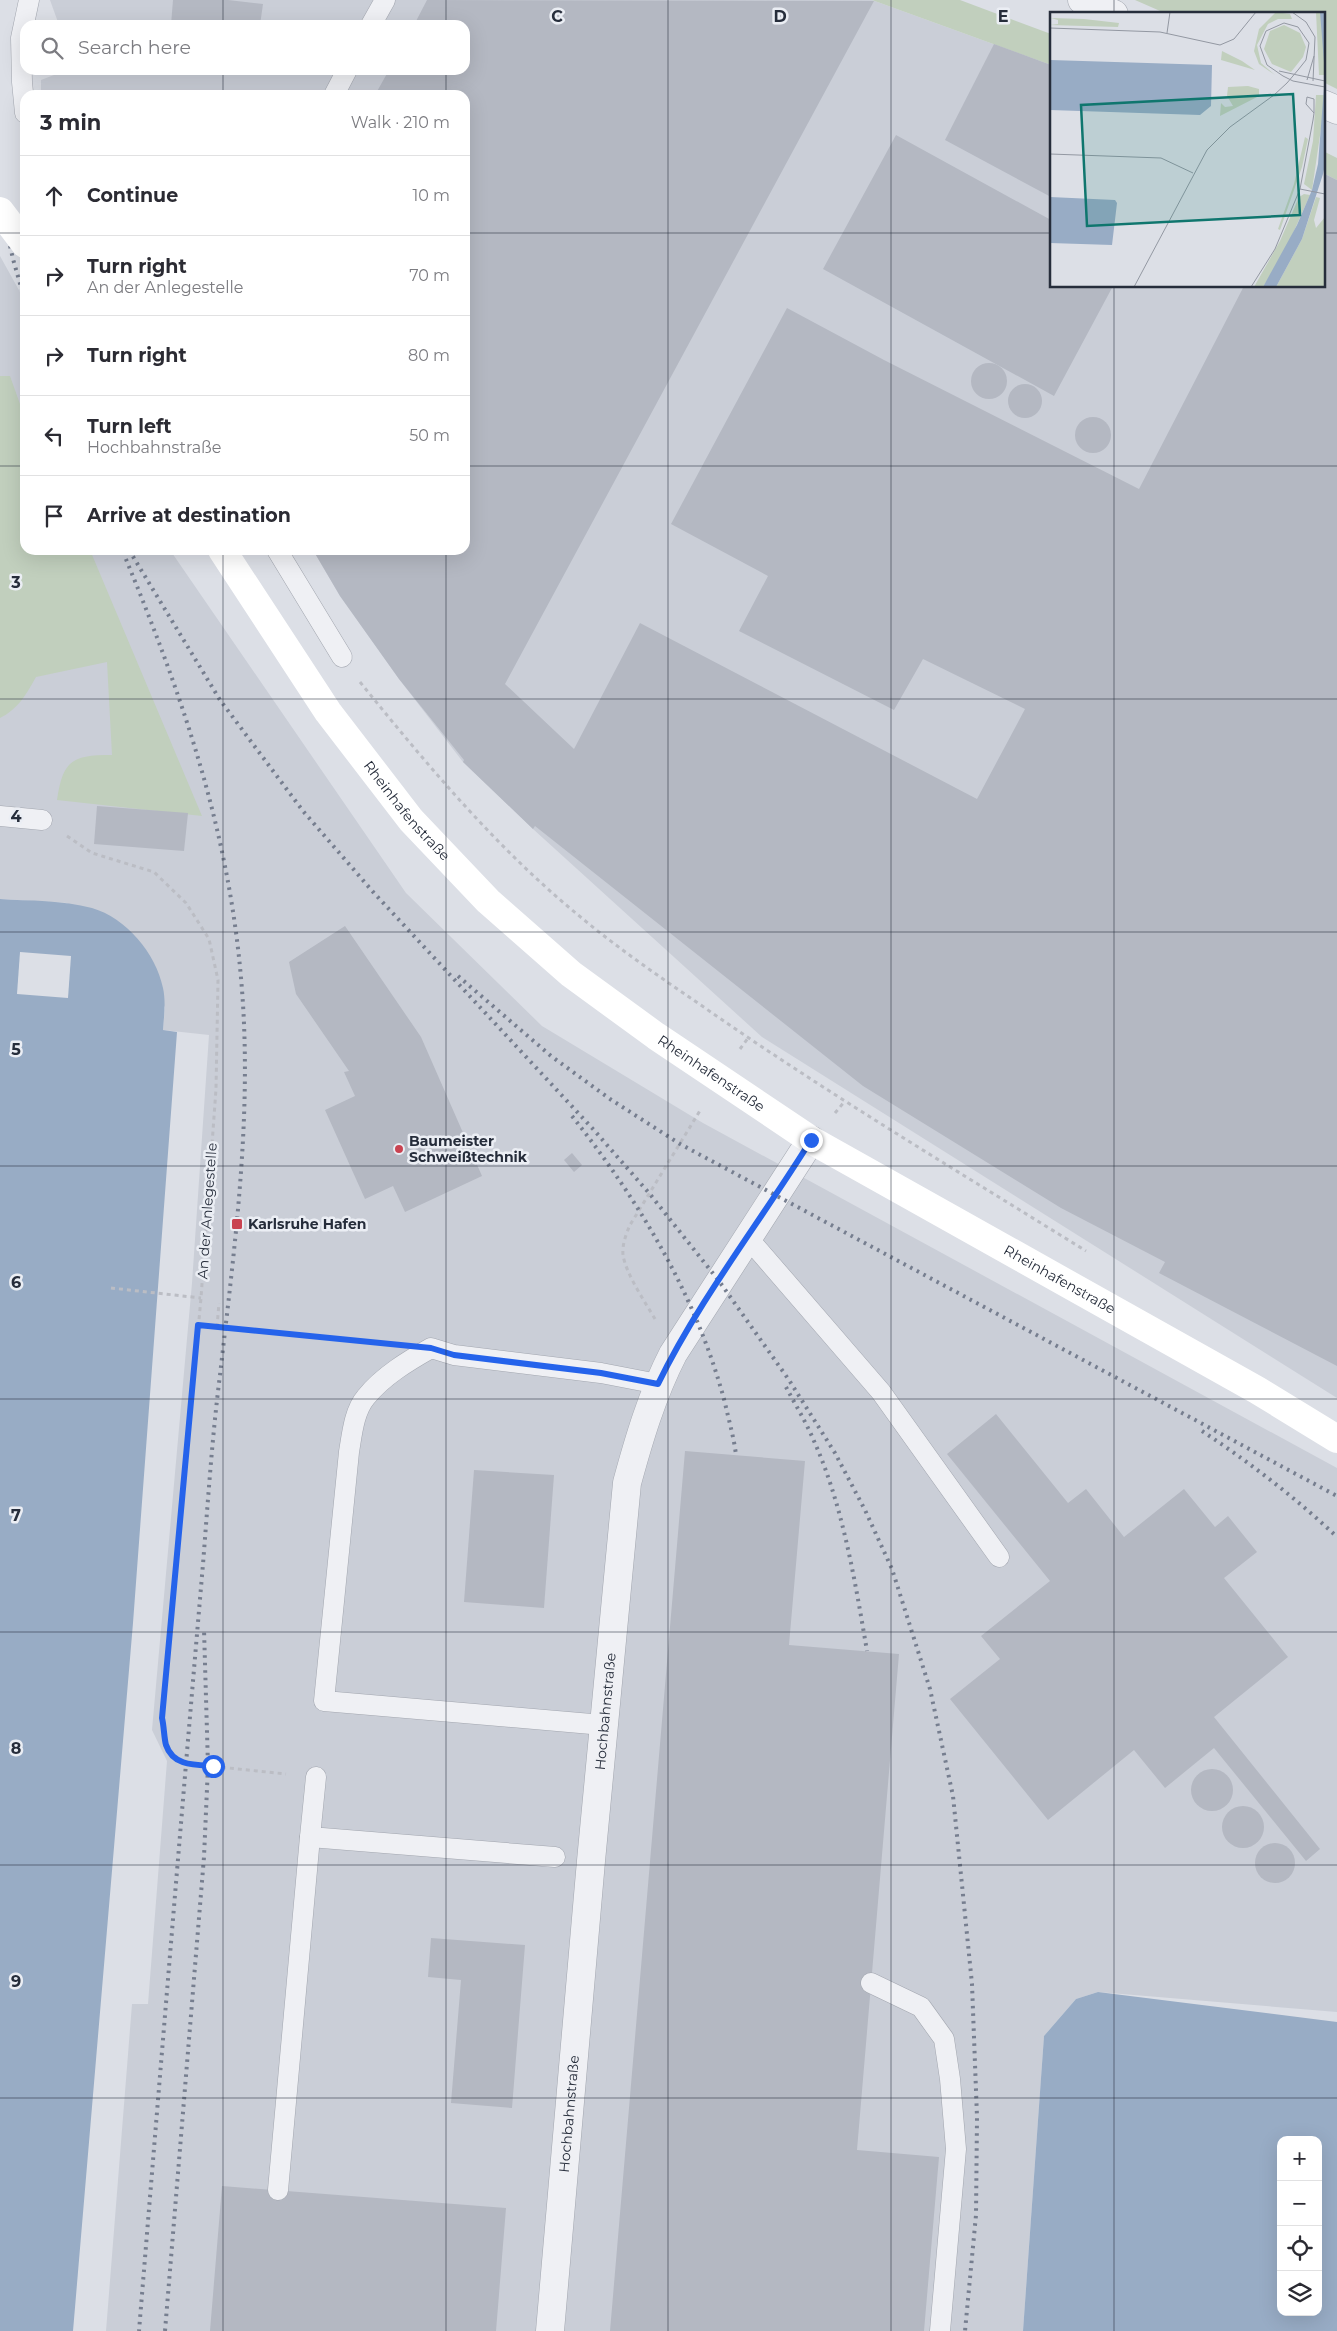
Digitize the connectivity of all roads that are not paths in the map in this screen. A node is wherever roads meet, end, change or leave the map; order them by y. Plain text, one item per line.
1 (29, 0) edge
2 (385, 0) edge
3 (1082, 0) edge
4 (1109, 12) edge
5 (25, 20) edge
6 (375, 20) edge
7 (22, 75) edge
8 (344, 75) edge
9 (23, 90) edge
10 (337, 90) edge
11 (1324, 104) edge
12 (1337, 110) edge
13 (0, 211) edge
14 (20, 237) edge
15 (225, 555) edge
16 (280, 555) edge
17 (342, 657) road end
18 (0, 816) edge
19 (42, 820) road end
20 (811, 1140) junction
21 (748, 1238) junction
22 (658, 1384) junction
23 (1337, 1438) edge
24 (999, 1557) dead end
25 (604, 1725) junction
26 (316, 1777) road end
27 (310, 1837) junction
28 (555, 1857) dead end
29 (871, 1983) dead end
30 (278, 2190) dead end
31 (550, 2331) edge
32 (940, 2331) edge

1 - 5 lane
2 - 6 lane
3 - 4 street
7 - 9 lane
8 - 10 lane
11 - 12 street
13 - 14 main road, bridge
15 - 20 main road, Rheinhafenstraße
16 - 17 lane
18 - 19 lane
20 - 21 street, Hochbahnstraße
20 - 23 main road, Rheinhafenstraße
21 - 22 street, Hochbahnstraße
21 - 24 lane
22 - 25 street, Hochbahnstraße
22 - 25 lane
25 - 31 street, Hochbahnstraße
26 - 27 lane
27 - 28 lane
27 - 30 lane
29 - 32 lane

